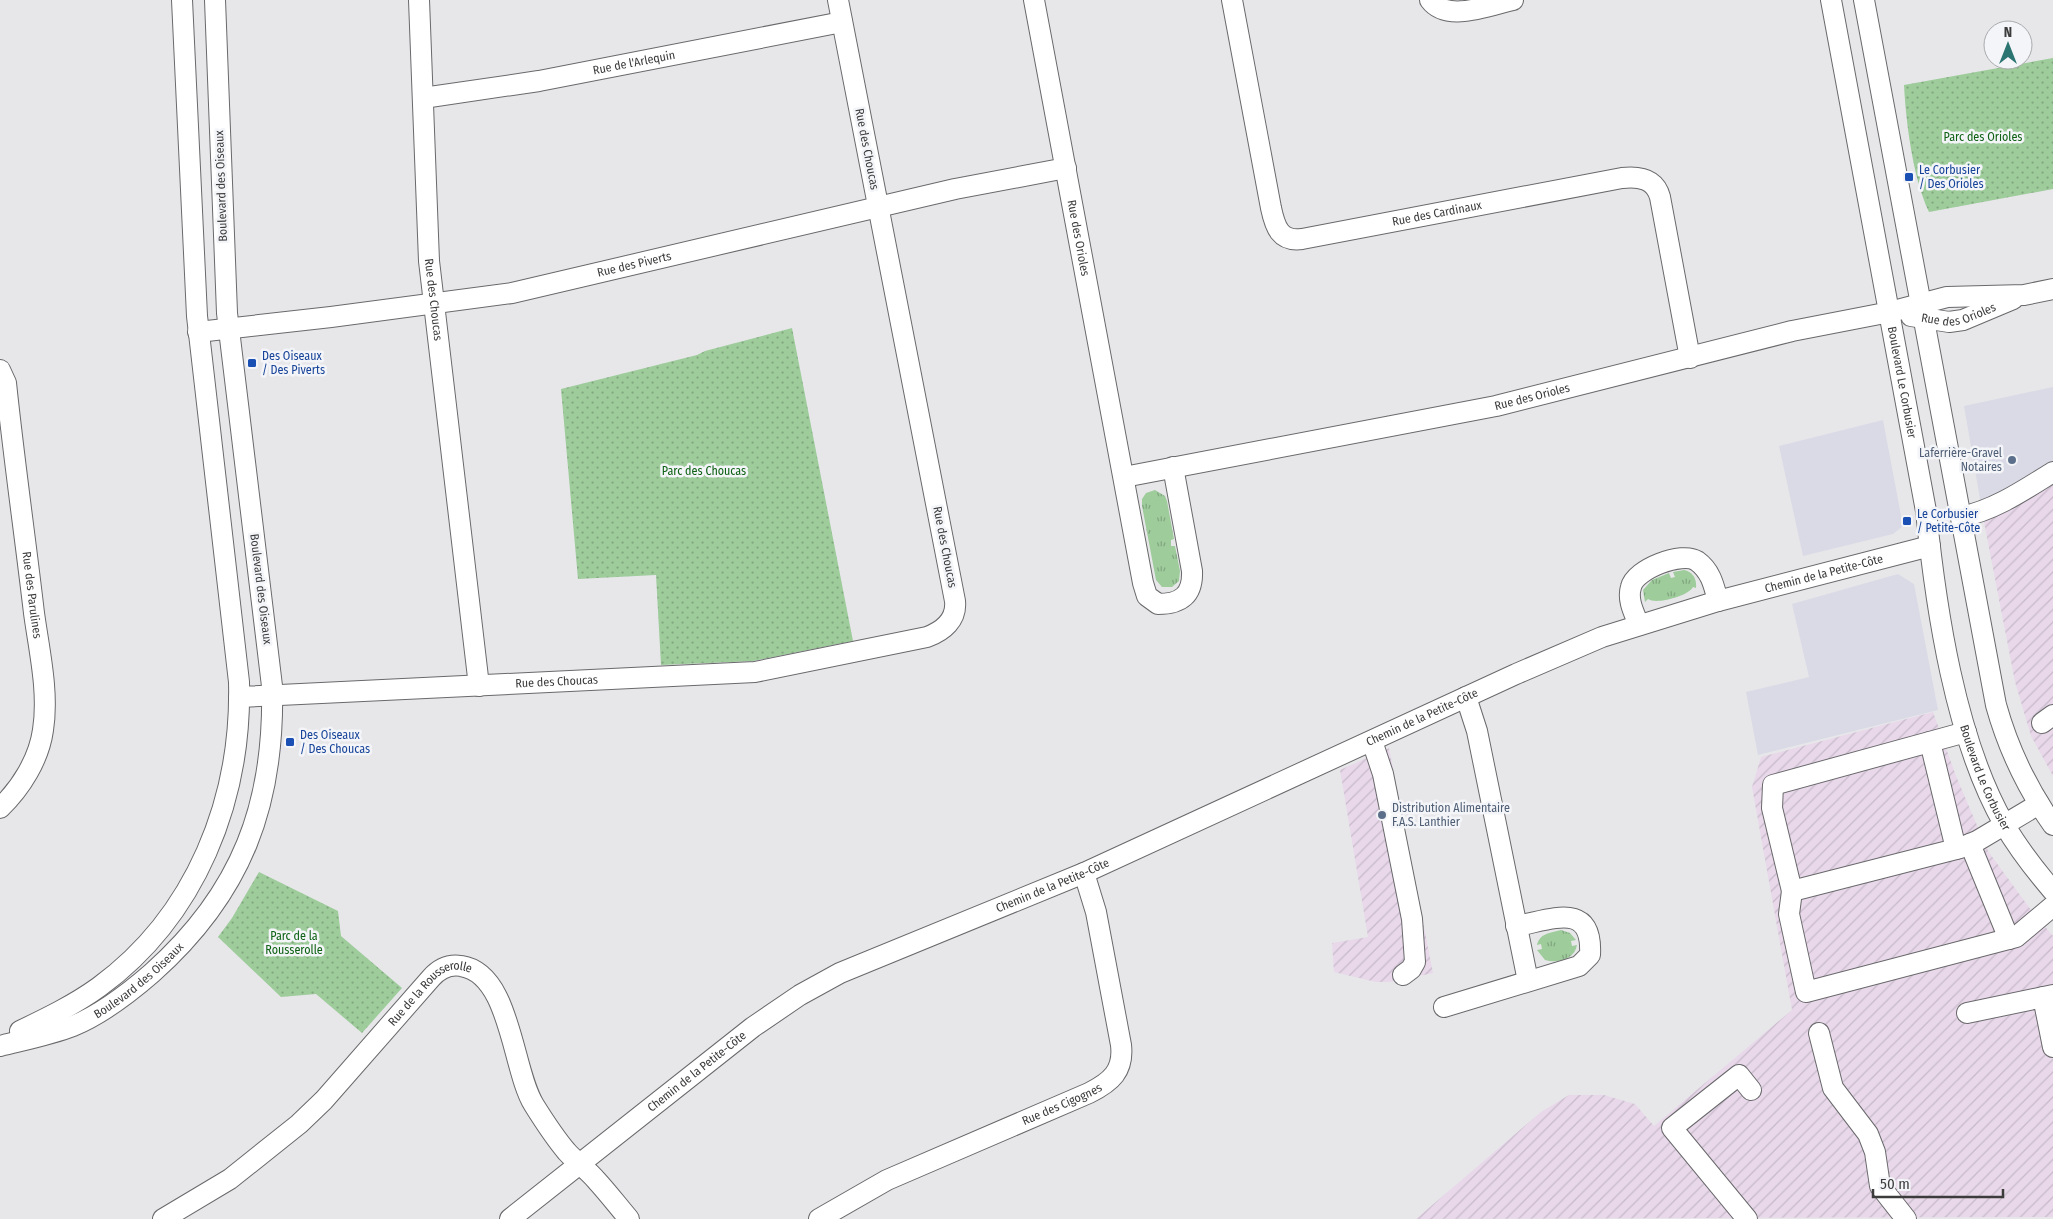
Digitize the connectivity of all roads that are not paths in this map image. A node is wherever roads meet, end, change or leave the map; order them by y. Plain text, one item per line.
1 (182, 0) edge
2 (215, 0) edge
3 (419, 0) edge
4 (838, 0) edge
5 (1034, 0) edge
6 (1232, 0) edge
7 (1430, 0) edge
8 (1513, 0) edge
9 (1831, 0) edge
10 (1864, 0) edge
11 (842, 22) junction
12 (423, 98) junction
13 (1066, 168) junction
14 (878, 208) junction
15 (2053, 289) edge
16 (434, 304) junction
17 (1922, 311) junction
18 (1890, 312) junction
19 (229, 328) junction
20 (198, 332) junction
21 (1690, 358) junction
22 (0, 370) edge
23 (1173, 467) junction
24 (2053, 472) edge
25 (1124, 477) junction
26 (1961, 517) junction
27 (1930, 546) junction
28 (1718, 601) junction
29 (1638, 624) junction
30 (479, 686) junction
31 (272, 696) junction
32 (239, 697) junction
33 (1466, 697) junction
34 (1966, 732) junction
35 (1372, 741) junction
36 (1930, 742) junction
37 (2039, 804) junction
38 (0, 808) edge
39 (2004, 824) junction
40 (2053, 825) edge
41 (1962, 846) junction
42 (1084, 873) junction
43 (1792, 891) junction
44 (2053, 892) edge
45 (2053, 906) edge
46 (1516, 926) junction
47 (2009, 939) junction
48 (1406, 968) dead end
49 (1528, 981) junction
50 (2048, 996) edge
51 (1444, 1007) dead end
52 (1967, 1013) dead end
53 (1819, 1033) dead end
54 (0, 1041) edge
55 (0, 1046) edge
56 (2053, 1048) edge
57 (1751, 1090) dead end
58 (580, 1164) junction
59 (163, 1219) edge
60 (510, 1219) edge
61 (628, 1219) edge
62 (819, 1219) edge
63 (1747, 1219) edge
64 (1906, 1219) edge

1 - 20 street, Boulevard des Oiseaux
2 - 19 street, Boulevard des Oiseaux
3 - 12 street, Rue des Choucas
4 - 11 street, Rue des Choucas
5 - 13 street, Rue des Orioles
6 - 21 street, Rue des Cardinaux
7 - 8 street
9 - 18 street, Boulevard Le Corbusier
10 - 17 street
11 - 12 street, Rue de l'Arlequin
11 - 14 street, Rue des Choucas
12 - 16 street, Rue des Choucas
13 - 14 street, Rue des Piverts
13 - 25 street, Rue des Orioles
14 - 16 street, Rue des Piverts
14 - 30 street, Rue des Choucas
15 - 17 street, Rue des Orioles
16 - 19 street, Rue des Piverts
16 - 30 street, Rue des Choucas
17 - 18 street, Rue des Orioles
17 - 26 street
18 - 21 street, Rue des Orioles
18 - 27 street, Boulevard Le Corbusier
19 - 20 street, Rue des Piverts
19 - 31 street, Boulevard des Oiseaux
20 - 32 street, Boulevard des Oiseaux
21 - 23 street, Rue des Orioles
22 - 38 street, Rue des Parulines
23 - 25 street, Rue des Orioles
23 - 25 street, Rue des Orioles
24 - 26 street
26 - 37 street
27 - 28 street, Chemin de la Petite-Côte
27 - 34 street, Boulevard Le Corbusier
28 - 29 street, Chemin de la Petite-Côte
28 - 29 street
29 - 33 street, Chemin de la Petite-Côte
30 - 31 street, Rue des Choucas
31 - 32 street, Rue des Choucas
31 - 55 street, Boulevard des Oiseaux
32 - 54 street, Boulevard des Oiseaux
33 - 35 street, Chemin de la Petite-Côte
33 - 46 street
34 - 36 street
34 - 39 street, Boulevard Le Corbusier
35 - 42 street, Chemin de la Petite-Côte
35 - 48 street
36 - 41 street
36 - 43 street
37 - 39 street
37 - 40 street
39 - 41 street
39 - 44 street, Boulevard Le Corbusier
41 - 43 street
41 - 47 street
42 - 58 street, Chemin de la Petite-Côte
42 - 62 street, Rue des Cigognes
43 - 47 street
45 - 47 street
46 - 49 street
46 - 49 street
49 - 51 street
50 - 52 street
50 - 56 street
53 - 64 street
57 - 63 street
58 - 59 street, Rue de la Rousserolle
58 - 60 street, Chemin de la Petite-Côte
58 - 61 street, Rue de la Rousserolle

